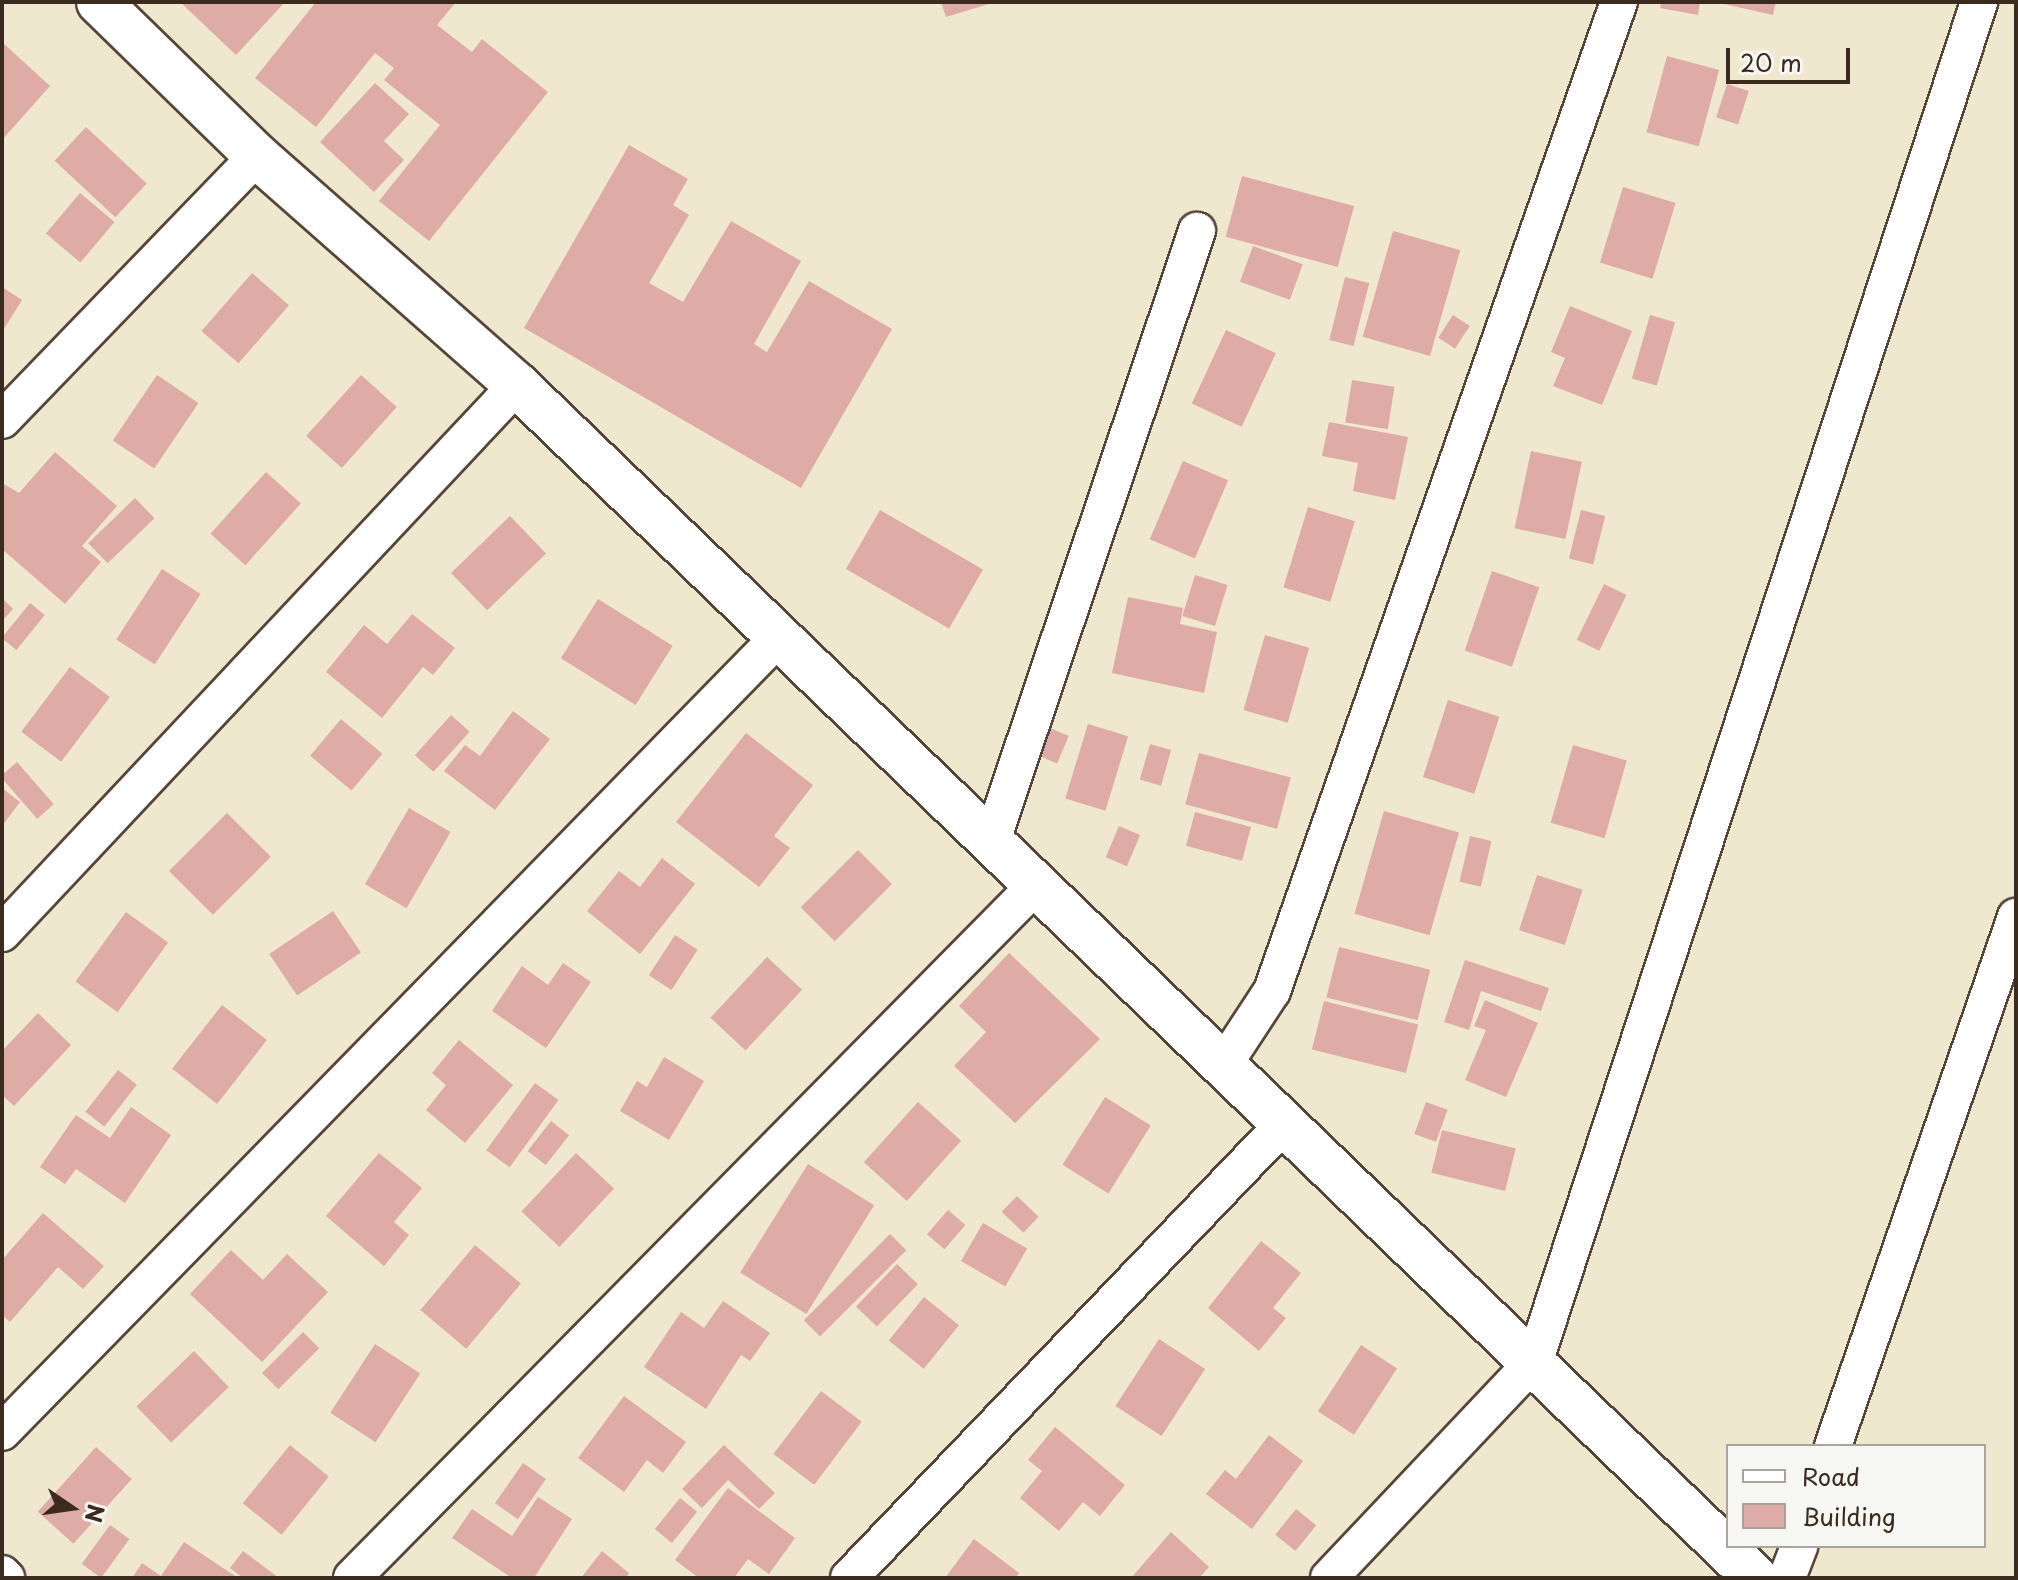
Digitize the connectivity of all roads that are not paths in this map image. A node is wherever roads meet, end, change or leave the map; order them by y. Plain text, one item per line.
1 (99, 2) edge
2 (1619, 2) edge
3 (1979, 2) edge
4 (257, 156) junction
5 (1197, 231) dead end
6 (517, 385) junction
7 (2, 420) edge
8 (776, 640) junction
9 (991, 843) junction
10 (1037, 884) junction
11 (2016, 917) edge
12 (2, 933) edge
13 (1224, 1064) junction
14 (1283, 1125) junction
15 (1535, 1360) junction
16 (2, 1432) edge
17 (1834, 1444) edge
18 (1798, 1548) edge
19 (2, 1574) edge
20 (6, 1578) edge
21 (352, 1578) edge
22 (849, 1578) edge
23 (1329, 1578) edge
24 (1756, 1578) edge
25 (1787, 1578) edge

1 - 4 street
2 - 13 street
3 - 15 street
4 - 6 street
4 - 7 street
5 - 9 street
6 - 8 street
6 - 12 street
8 - 9 street
8 - 16 street
9 - 10 street
10 - 13 street
10 - 21 street
11 - 17 street
13 - 14 street
14 - 15 street
14 - 22 street
15 - 23 street
15 - 24 street
18 - 25 street
19 - 20 street

